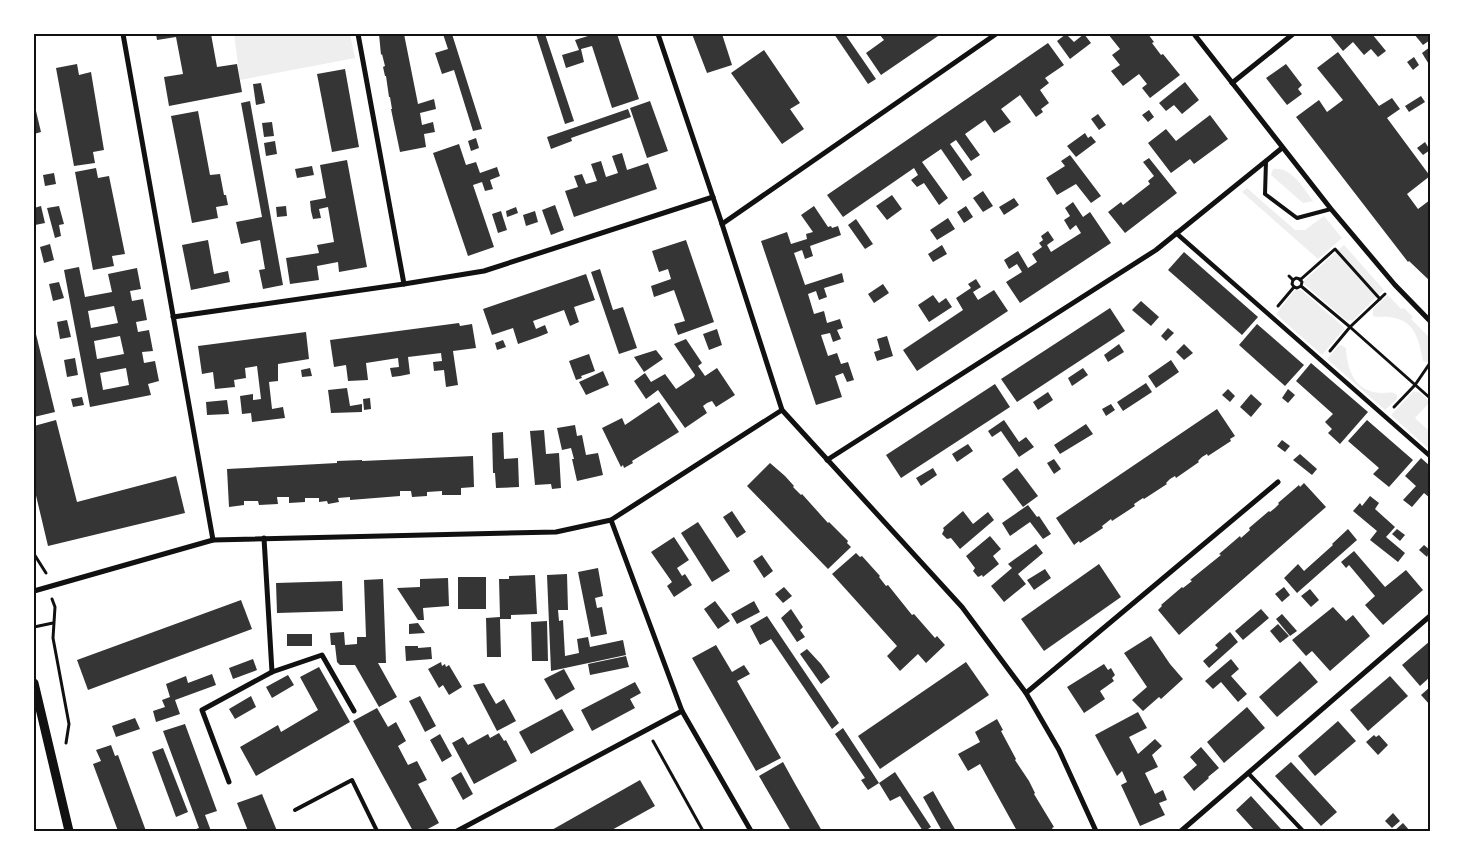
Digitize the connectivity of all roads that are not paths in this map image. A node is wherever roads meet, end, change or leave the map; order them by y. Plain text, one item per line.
1 (123, 34) edge
2 (358, 34) edge
3 (658, 34) edge
4 (996, 34) edge
5 (1194, 34) edge
6 (1293, 34) edge
7 (1232, 83) junction
8 (1282, 148) junction
9 (1266, 161) junction
10 (713, 197) junction
11 (1331, 208) junction
12 (722, 224) junction
13 (1176, 233) junction
14 (404, 284) junction
15 (173, 317) junction
16 (1430, 320) edge
17 (782, 410) junction
18 (1430, 456) edge
19 (827, 460) junction
20 (1278, 482) dead end
21 (611, 520) junction
22 (264, 538) junction
23 (213, 540) junction
24 (34, 591) edge
25 (1430, 616) edge
26 (272, 672) junction
27 (34, 683) edge
28 (1026, 693) junction
29 (682, 710) junction
30 (354, 711) dead end
31 (37, 715) edge
32 (1248, 774) junction
33 (229, 782) dead end
34 (295, 810) dead end
35 (69, 831) edge
36 (376, 831) edge
37 (457, 831) edge
38 (750, 831) edge
39 (1096, 831) edge
40 (1181, 831) edge
41 (1303, 831) edge

1 - 15 street
2 - 14 street
3 - 10 street
4 - 12 street
5 - 7 street
6 - 7 street
7 - 8 street
8 - 9 street
8 - 11 street
9 - 11 lane
9 - 13 street
10 - 12 street
10 - 14 street
11 - 16 street
12 - 17 street
13 - 18 street
13 - 19 street
14 - 15 street
15 - 23 street
17 - 19 street
17 - 21 street
19 - 28 street
20 - 28 street
21 - 22 street
21 - 29 street
22 - 23 street
22 - 26 street
23 - 24 street
25 - 32 street
26 - 30 street
26 - 33 street
27 - 31 street
28 - 39 street
29 - 37 street
29 - 38 street
31 - 35 street
32 - 40 street
32 - 41 lane
34 - 36 lane

